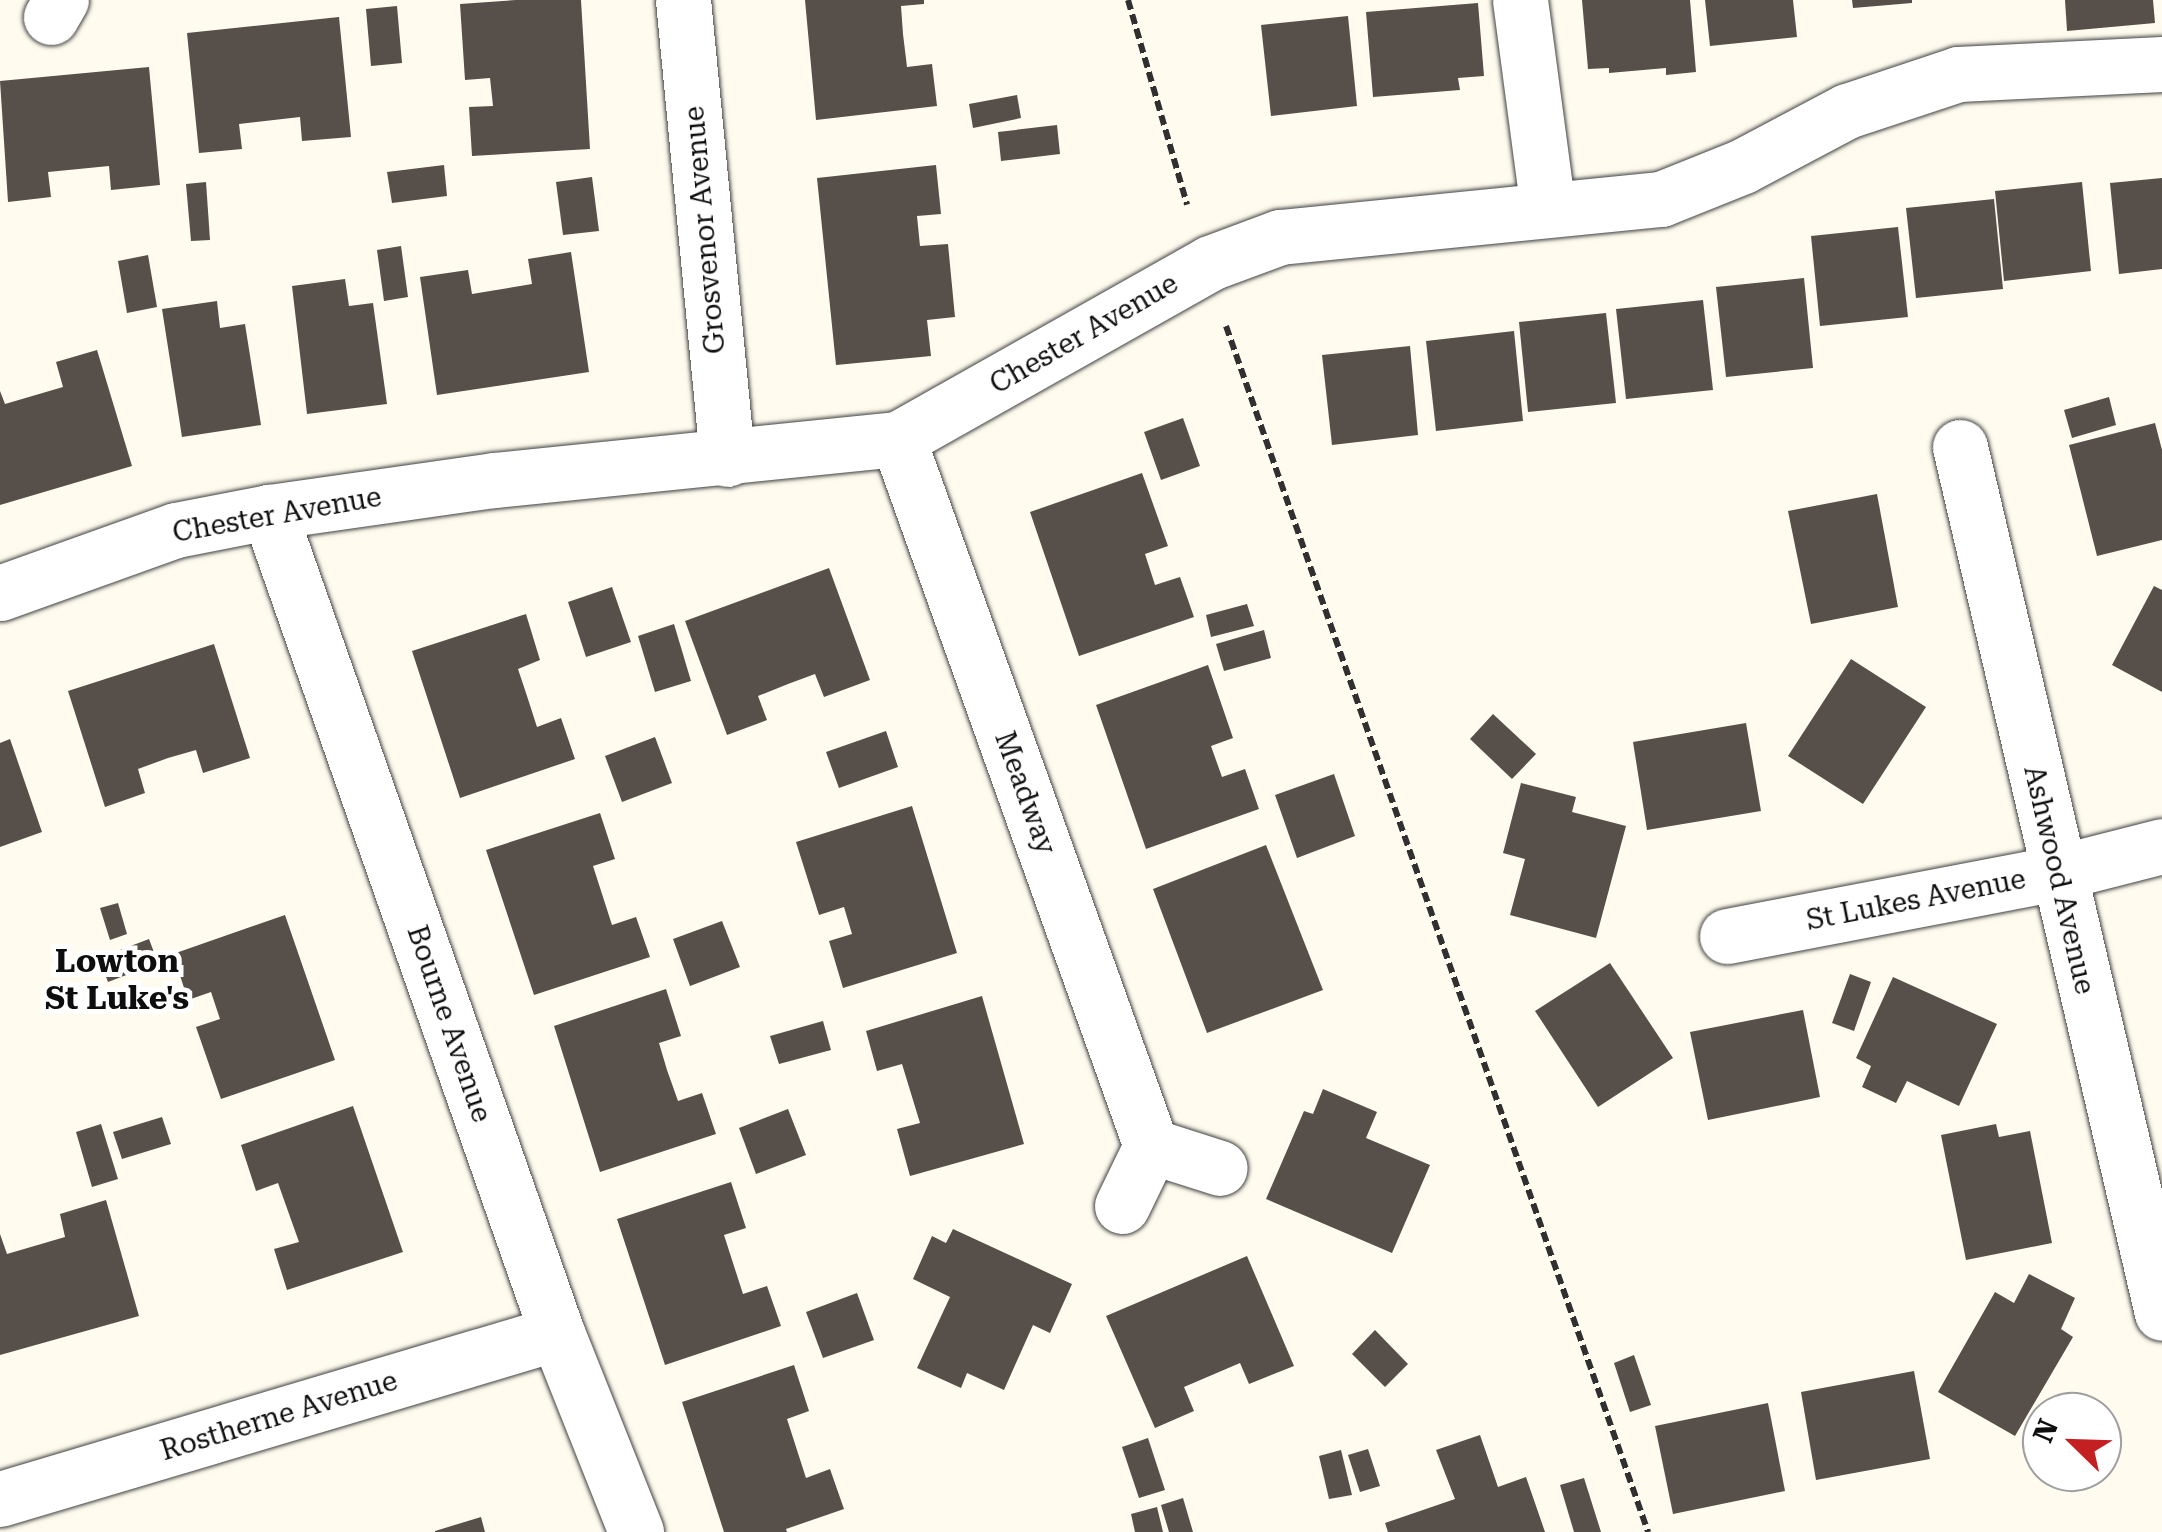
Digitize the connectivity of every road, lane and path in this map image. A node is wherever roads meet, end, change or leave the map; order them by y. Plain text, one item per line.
1 (684, 0) edge
2 (1128, 0) edge
3 (1520, 0) edge
4 (2162, 64) edge
5 (1548, 209) junction
6 (1210, 263) junction
7 (898, 439) junction
8 (1960, 447) dead end
9 (728, 459) junction
10 (269, 512) junction
11 (0, 593) edge
12 (2162, 846) edge
13 (2056, 873) junction
14 (1727, 936) dead end
15 (1151, 1146) junction
16 (1220, 1168) dead end
17 (1122, 1206) dead end
18 (2162, 1313) edge
19 (557, 1333) junction
20 (0, 1499) edge
21 (636, 1532) edge
22 (1648, 1532) edge

1 - 9 street, Grosvenor Avenue
2 - 6 path
3 - 5 street
4 - 5 street, Chester Avenue
5 - 6 street, Chester Avenue
6 - 7 street, Chester Avenue
6 - 22 path
7 - 9 street, Chester Avenue
7 - 15 street, Meadway
8 - 13 street, Ashwood Avenue
9 - 10 street, Chester Avenue
10 - 11 street, Chester Avenue
10 - 19 street, Bourne Avenue
12 - 13 street, St Lukes Avenue
13 - 14 street, St Lukes Avenue
13 - 18 street, Ashwood Avenue
15 - 16 street
15 - 17 street
19 - 20 street, Rostherne Avenue
19 - 21 street, Bourne Avenue

